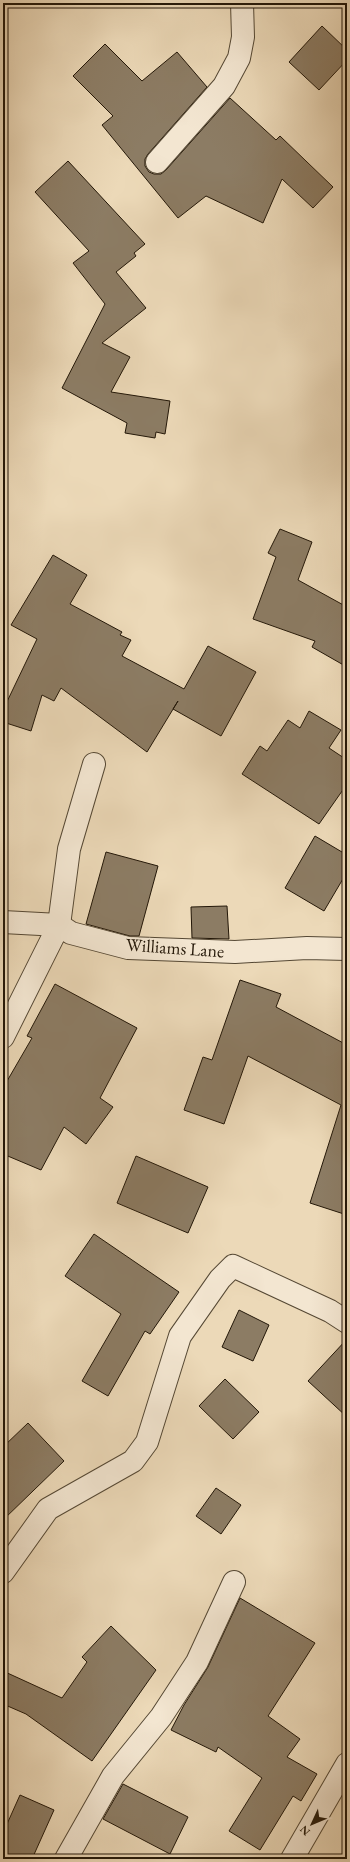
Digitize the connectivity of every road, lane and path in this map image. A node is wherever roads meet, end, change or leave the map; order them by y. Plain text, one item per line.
1 (242, 3) edge
2 (157, 162) dead end
3 (94, 764) dead end
4 (3, 922) edge
5 (59, 925) junction
6 (347, 949) edge
7 (3, 1037) edge
8 (347, 1322) edge
9 (3, 1572) edge
10 (234, 1582) dead end
11 (347, 1764) edge
12 (66, 1859) edge
13 (292, 1859) edge

1 - 2 street
3 - 5 street
4 - 5 street
5 - 6 street, Williams Lane
5 - 7 street
8 - 9 street
10 - 12 street
11 - 13 street

